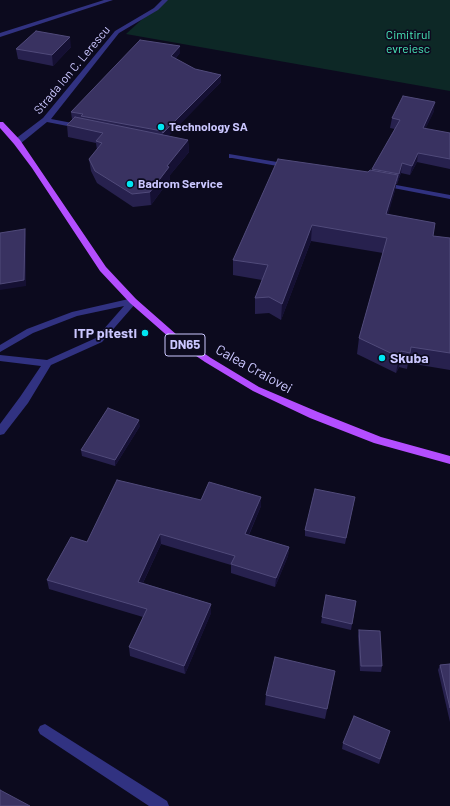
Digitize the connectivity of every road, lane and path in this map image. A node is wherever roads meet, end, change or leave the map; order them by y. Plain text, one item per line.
1 (110, 0) edge
2 (165, 0) edge
3 (0, 35) edge
4 (46, 120) junction
5 (0, 124) edge
6 (92, 129) edge
7 (17, 142) junction
8 (232, 156) dead end
9 (294, 167) edge
10 (372, 182) edge
11 (450, 197) edge
12 (133, 301) junction
13 (0, 349) edge
14 (0, 358) edge
15 (48, 363) junction
16 (0, 431) edge
17 (450, 460) edge
18 (45, 730) dead end
19 (162, 806) edge

1 - 3 street
2 - 4 street, Strada Ion C. Lerescu
4 - 6 street
4 - 7 street, Strada Ion C. Lerescu
5 - 7 main road, Calea Craiovei / DN65
7 - 12 main road, Calea Craiovei / DN65
8 - 9 street
10 - 11 street
12 - 13 street
12 - 15 street
12 - 17 main road, Calea Craiovei / DN65
14 - 15 street
15 - 16 street
18 - 19 street

